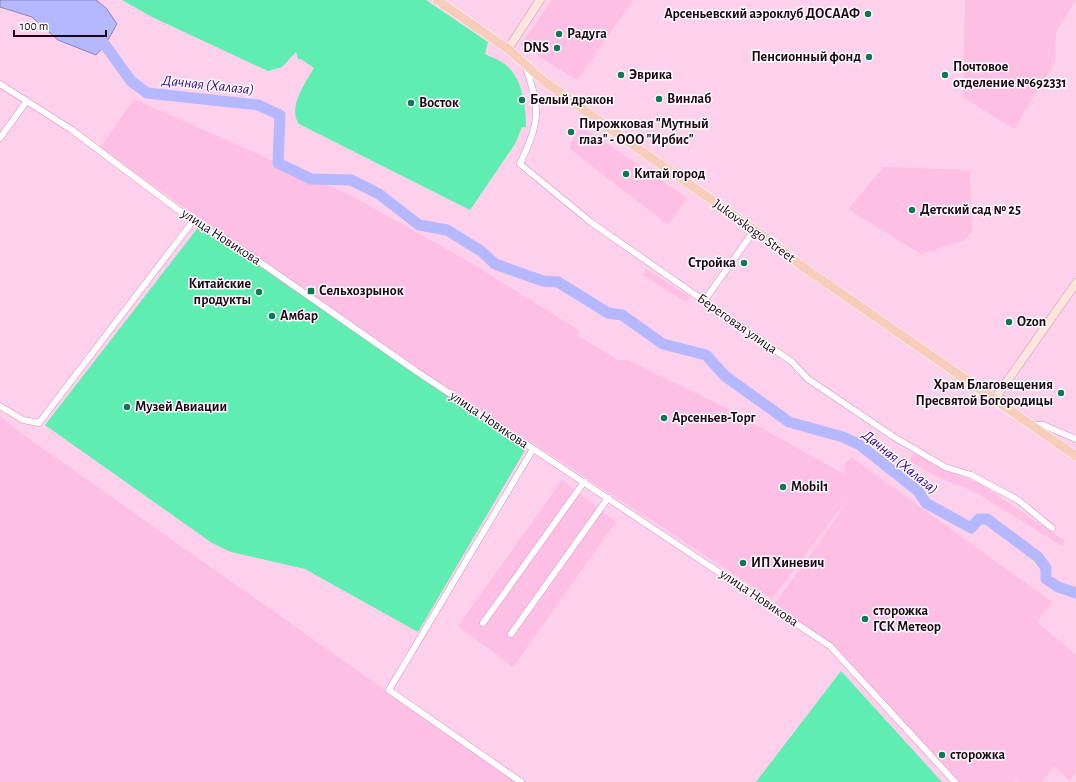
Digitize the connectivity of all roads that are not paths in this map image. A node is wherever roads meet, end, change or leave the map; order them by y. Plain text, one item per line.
1 (437, 0) edge
2 (540, 0) edge
3 (508, 49) junction
4 (524, 62) junction
5 (0, 84) edge
6 (26, 102) junction
7 (0, 138) edge
8 (193, 220) junction
9 (754, 231) junction
10 (1076, 282) edge
11 (704, 301) junction
12 (994, 400) junction
13 (0, 406) edge
14 (1032, 425) junction
15 (1076, 439) edge
16 (533, 449) junction
17 (1076, 456) edge
18 (584, 482) junction
19 (608, 498) junction
20 (1052, 528) dead end
21 (483, 623) dead end
22 (511, 634) dead end
23 (521, 782) edge
24 (955, 782) edge

1 - 3 main road, Jukovskogo Street
2 - 3 main road
3 - 4 main road, Jukovskogo Street
4 - 9 main road, Jukovskogo Street
4 - 11 street, Береговая улица
5 - 6 street, улица Новикова
6 - 7 street
6 - 8 street, улица Новикова
8 - 13 street
8 - 16 street, улица Новикова
9 - 11 street
9 - 12 main road, Jukovskogo Street
10 - 12 main road
11 - 20 street, Береговая улица
12 - 14 main road, Jukovskogo Street
14 - 15 street
14 - 17 main road, Jukovskogo Street
16 - 18 street, улица Новикова
16 - 23 street
18 - 19 street, улица Новикова
18 - 21 street
19 - 22 street
19 - 24 street, улица Новикова

